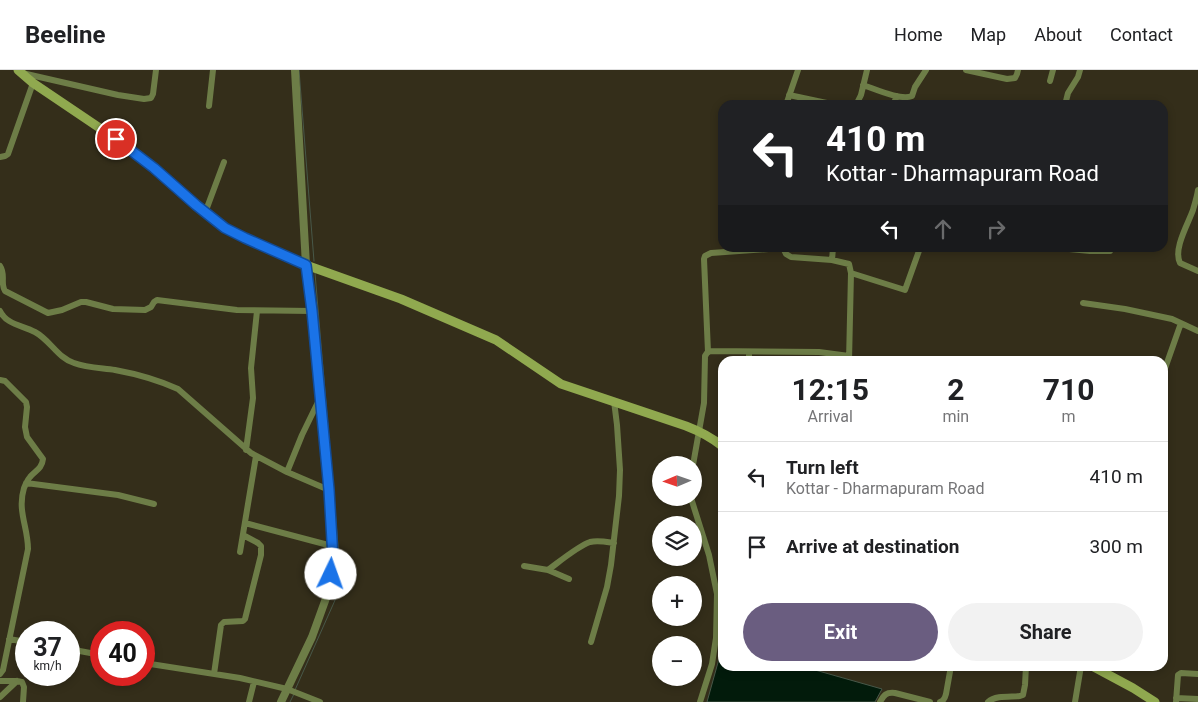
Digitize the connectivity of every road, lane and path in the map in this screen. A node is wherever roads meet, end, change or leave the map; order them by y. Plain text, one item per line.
1 (156, 70) edge
2 (213, 70) edge
3 (295, 70) edge
4 (798, 70) edge
5 (867, 70) edge
6 (926, 70) edge
7 (966, 70) edge
8 (1018, 70) edge
9 (1053, 70) edge
10 (1080, 70) edge
11 (19, 71) edge
12 (1050, 81) dead end
13 (33, 83) junction
14 (863, 85) junction
15 (790, 95) junction
16 (898, 96) junction
17 (788, 100) edge
18 (813, 100) edge
19 (858, 100) edge
20 (896, 100) edge
21 (1066, 100) edge
22 (209, 106) dead end
23 (0, 157) edge
24 (224, 162) dead end
25 (1198, 190) edge
26 (1196, 208) edge
27 (205, 213) junction
28 (725, 252) edge
29 (785, 252) edge
30 (833, 252) edge
31 (919, 252) edge
32 (832, 260) junction
33 (306, 265) junction
34 (0, 266) edge
35 (1198, 270) edge
36 (851, 273) junction
37 (1083, 303) dead end
38 (0, 311) edge
39 (257, 311) junction
40 (312, 311) junction
41 (1181, 323) junction
42 (1198, 331) edge
43 (708, 352) junction
44 (749, 352) junction
45 (749, 356) edge
46 (839, 356) edge
47 (849, 356) edge
48 (1168, 360) edge
49 (0, 380) edge
50 (320, 398) junction
51 (614, 401) junction
52 (699, 431) junction
53 (718, 442) edge
54 (246, 450) junction
55 (256, 456) junction
56 (694, 456) edge
57 (287, 472) junction
58 (26, 483) junction
59 (329, 490) junction
60 (154, 504) dead end
61 (694, 506) edge
62 (245, 522) junction
63 (243, 535) junction
64 (614, 543) junction
65 (332, 546) junction
66 (240, 552) dead end
67 (524, 566) dead end
68 (548, 570) junction
69 (569, 579) dead end
70 (9, 639) junction
71 (15, 640) edge
72 (590, 642) dead end
73 (155, 665) edge
74 (951, 671) edge
75 (1026, 671) edge
76 (1080, 671) edge
77 (1101, 671) edge
78 (0, 674) edge
79 (214, 674) junction
80 (1198, 674) edge
81 (15, 681) edge
82 (0, 682) edge
83 (254, 682) junction
84 (15, 683) edge
85 (24, 686) edge
86 (291, 691) junction
87 (0, 697) edge
88 (1198, 699) edge
89 (1176, 700) edge
90 (23, 702) edge
91 (249, 702) edge
92 (281, 702) edge
93 (320, 702) edge
94 (700, 702) edge
95 (880, 702) edge
96 (930, 702) edge
97 (940, 702) edge
98 (988, 702) edge
99 (1075, 702) edge
100 (1155, 702) edge

1 - 11 street
2 - 22 street
3 - 33 street
4 - 15 street
5 - 14 street
6 - 16 street
7 - 8 street
9 - 12 street
10 - 21 street
11 - 13 main road
13 - 23 street
13 - 27 main road
14 - 16 street
14 - 19 street
15 - 17 street
15 - 18 street
16 - 20 street
24 - 27 street
25 - 26 street
26 - 35 street
27 - 33 main road
28 - 43 street
29 - 32 street
30 - 32 street
31 - 36 street
32 - 36 street
33 - 40 street
33 - 51 main road
34 - 39 street
36 - 47 street
37 - 41 street
38 - 54 street
39 - 40 street
39 - 54 street
40 - 50 street
41 - 42 street
41 - 48 street
43 - 44 street
43 - 52 street
44 - 45 street
44 - 46 street
49 - 58 street
50 - 57 street
50 - 59 street
51 - 52 main road
51 - 64 street
52 - 53 main road
52 - 56 street
54 - 55 street
55 - 57 street
55 - 62 street
57 - 59 street
58 - 60 street
58 - 70 street
59 - 65 street
61 - 94 street
62 - 63 street
62 - 65 street
63 - 66 street
63 - 79 street
64 - 68 street
64 - 72 street
65 - 86 street
67 - 68 street
68 - 69 street
70 - 71 street
70 - 78 street
73 - 79 street
74 - 97 street
75 - 98 street
76 - 99 street
77 - 100 main road
79 - 83 street
80 - 89 street
81 - 82 street
83 - 86 street
83 - 91 street
84 - 87 street
85 - 90 street
86 - 92 street
86 - 93 street
88 - 89 street
95 - 96 street

